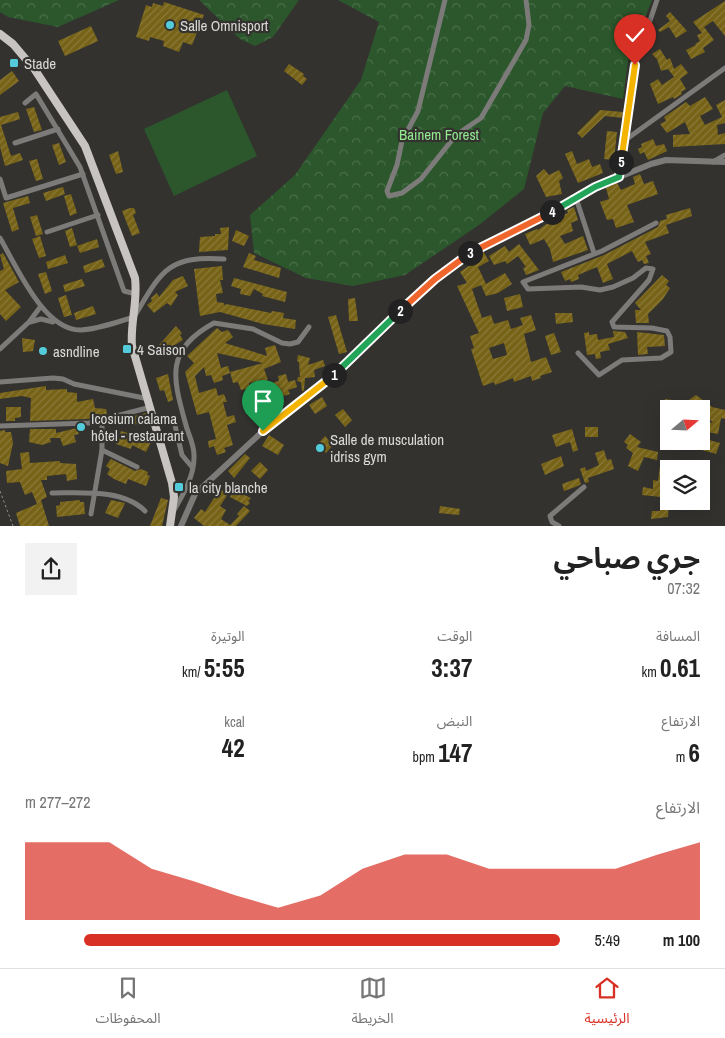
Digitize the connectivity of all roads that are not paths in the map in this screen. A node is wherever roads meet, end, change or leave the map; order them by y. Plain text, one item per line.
1 (445, 0) edge
2 (526, 0) edge
3 (657, 0) edge
4 (0, 34) edge
5 (725, 68) edge
6 (25, 103) dead end
7 (58, 129) junction
8 (624, 141) junction
9 (15, 143) dead end
10 (725, 154) edge
11 (713, 162) junction
12 (725, 162) edge
13 (83, 174) junction
14 (619, 177) junction
15 (0, 179) edge
16 (576, 198) junction
17 (98, 214) junction
18 (656, 223) dead end
19 (46, 232) dead end
20 (0, 238) edge
21 (594, 253) junction
22 (224, 259) dead end
23 (136, 294) junction
24 (41, 306) junction
25 (134, 317) junction
26 (30, 322) junction
27 (57, 323) junction
28 (309, 327) dead end
29 (0, 349) edge
30 (578, 353) dead end
31 (0, 382) edge
32 (150, 403) junction
33 (173, 417) dead end
34 (102, 420) junction
35 (0, 426) edge
36 (102, 450) junction
37 (136, 466) dead end
38 (192, 467) junction
39 (584, 487) dead end
40 (52, 493) dead end
41 (96, 493) junction
42 (145, 511) dead end
43 (173, 512) junction
44 (91, 514) dead end
45 (170, 526) edge
46 (181, 526) edge
47 (559, 526) edge

1 - 2 street
3 - 8 street
4 - 23 main road
5 - 8 street
6 - 7 street
7 - 9 street
7 - 13 street
8 - 14 street
10 - 11 street
11 - 12 street
11 - 14 street
13 - 15 street
13 - 17 street
14 - 16 street
16 - 21 street
16 - 46 street
17 - 19 street
17 - 23 street
18 - 21 street
20 - 24 street
21 - 30 street
22 - 25 street
23 - 25 main road
24 - 26 street
24 - 27 street
25 - 27 street
25 - 32 main road
26 - 27 street
26 - 29 street
28 - 38 street
31 - 32 street
32 - 34 street
32 - 43 main road
33 - 38 street
34 - 35 street
34 - 36 street
36 - 37 street
36 - 41 street
38 - 43 street
39 - 47 street
40 - 41 street
41 - 42 street
41 - 44 street
43 - 45 main road

